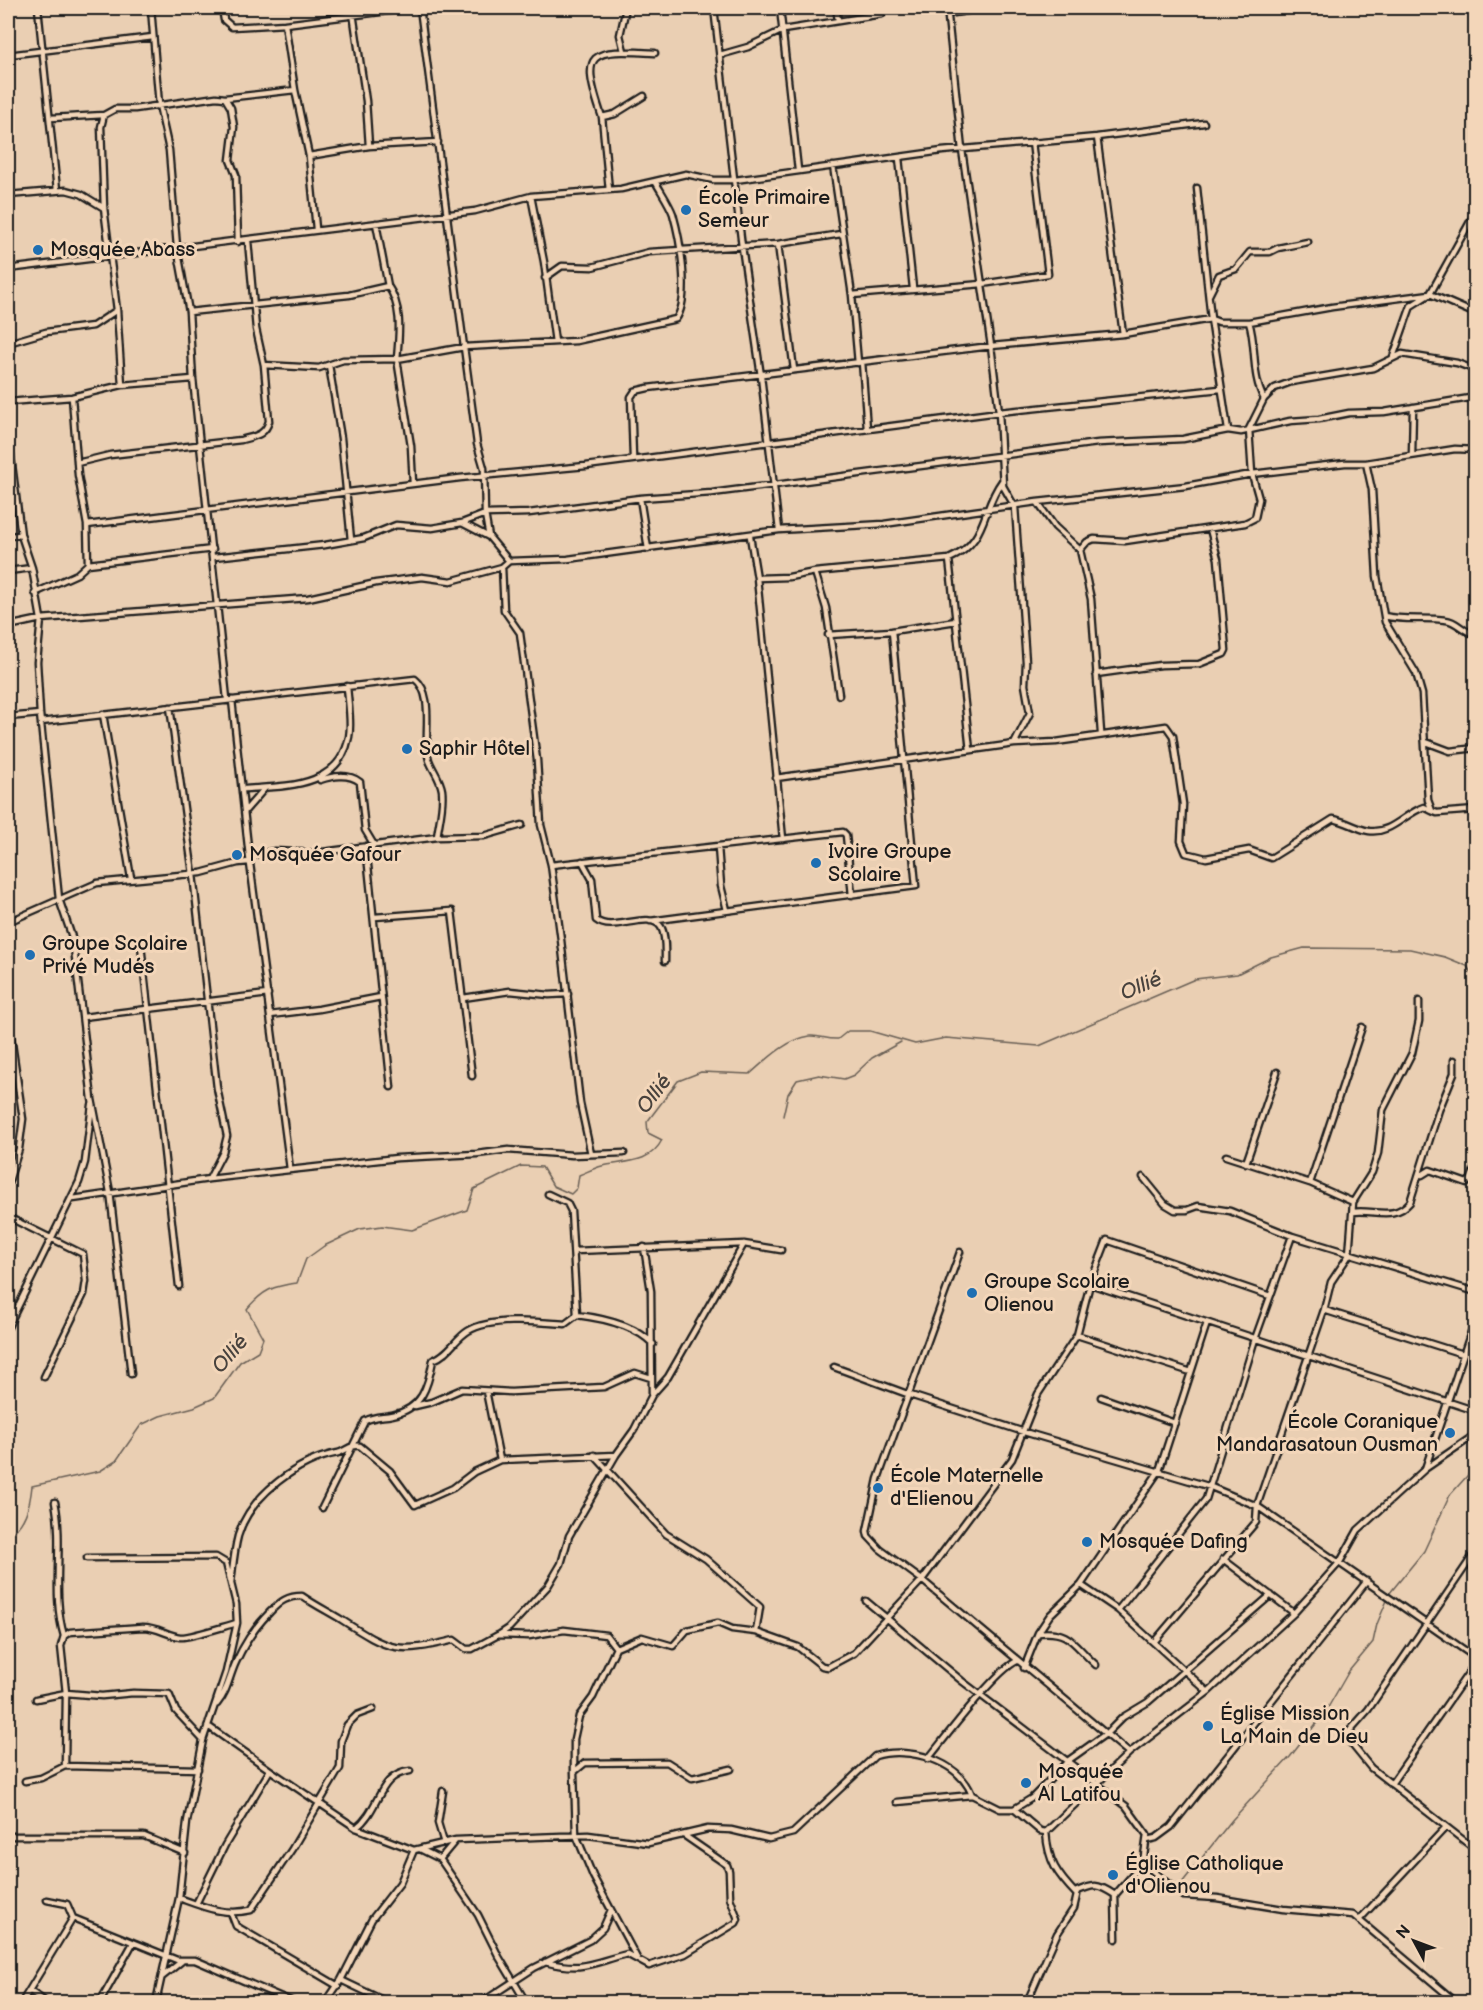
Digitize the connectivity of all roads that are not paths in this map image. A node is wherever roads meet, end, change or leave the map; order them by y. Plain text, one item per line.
1 (38, 8) edge
2 (151, 8) edge
3 (222, 8) edge
4 (412, 8) edge
5 (420, 8) edge
6 (626, 8) edge
7 (714, 8) edge
8 (780, 8) edge
9 (836, 8) edge
10 (985, 8) edge
11 (948, 11) edge
12 (353, 13) junction
13 (882, 14) dead end
14 (838, 20) junction
15 (285, 24) junction
16 (783, 30) junction
17 (153, 37) junction
18 (42, 50) junction
19 (624, 51) junction
20 (655, 53) dead end
21 (8, 55) edge
22 (720, 55) junction
23 (295, 90) junction
24 (645, 96) dead end
25 (225, 98) junction
26 (159, 105) junction
27 (104, 115) junction
28 (602, 117) junction
29 (51, 118) junction
30 (1204, 123) dead end
31 (1097, 137) junction
32 (438, 142) junction
33 (1032, 142) junction
34 (369, 146) junction
35 (962, 150) junction
36 (309, 156) junction
37 (899, 158) junction
38 (833, 166) junction
39 (798, 170) junction
40 (735, 180) junction
41 (655, 181) junction
42 (1197, 188) dead end
43 (57, 190) junction
44 (609, 190) junction
45 (8, 195) edge
46 (531, 196) junction
47 (104, 208) junction
48 (1476, 211) edge
49 (447, 214) junction
50 (376, 223) junction
51 (316, 229) junction
52 (841, 234) junction
53 (248, 241) junction
54 (238, 242) junction
55 (1308, 242) dead end
56 (778, 243) junction
57 (177, 247) junction
58 (742, 247) junction
59 (680, 250) junction
60 (110, 255) junction
61 (8, 269) edge
62 (545, 278) junction
63 (982, 284) junction
64 (388, 286) junction
65 (913, 288) junction
66 (1430, 294) junction
67 (852, 295) junction
68 (1209, 296) junction
69 (254, 306) junction
70 (117, 310) junction
71 (189, 312) junction
72 (1476, 314) edge
73 (1211, 319) junction
74 (1249, 322) junction
75 (1123, 334) junction
76 (555, 342) junction
77 (8, 343) edge
78 (991, 346) junction
79 (464, 347) junction
80 (1393, 357) junction
81 (397, 359) junction
82 (860, 363) junction
83 (264, 365) junction
84 (329, 365) junction
85 (794, 370) junction
86 (1476, 370) edge
87 (761, 376) junction
88 (193, 379) junction
89 (122, 385) junction
90 (1220, 389) junction
91 (72, 397) junction
92 (1476, 397) edge
93 (1264, 399) junction
94 (8, 402) edge
95 (1413, 407) junction
96 (999, 412) junction
97 (867, 429) junction
98 (1228, 429) junction
99 (1249, 429) junction
100 (8, 433) edge
101 (768, 441) junction
102 (201, 444) junction
103 (1476, 450) edge
104 (1001, 454) junction
105 (1412, 455) junction
106 (633, 458) junction
107 (77, 463) junction
108 (1366, 463) junction
109 (9, 465) edge
110 (1252, 474) junction
111 (485, 476) junction
112 (1002, 481) junction
113 (413, 484) junction
114 (775, 484) junction
115 (348, 493) junction
116 (640, 498) junction
117 (1037, 502) junction
118 (1015, 507) junction
119 (208, 509) junction
120 (989, 510) junction
121 (485, 513) junction
122 (462, 523) junction
123 (87, 525) junction
124 (1210, 529) junction
125 (779, 530) junction
126 (21, 535) junction
127 (8, 536) edge
128 (750, 536) junction
129 (489, 537) junction
130 (351, 540) junction
131 (213, 549) junction
132 (648, 549) junction
133 (1080, 550) junction
134 (214, 557) junction
135 (949, 559) junction
136 (508, 561) junction
137 (88, 564) junction
138 (502, 567) junction
139 (32, 568) junction
140 (8, 571) edge
141 (815, 572) junction
142 (757, 578) junction
143 (35, 593) junction
144 (217, 607) junction
145 (1384, 616) junction
146 (41, 619) junction
147 (956, 621) junction
148 (8, 626) edge
149 (892, 631) junction
150 (1476, 634) edge
151 (828, 635) junction
152 (1096, 674) junction
153 (347, 686) junction
154 (839, 695) dead end
155 (230, 699) junction
156 (170, 707) junction
157 (40, 714) junction
158 (103, 714) junction
159 (8, 717) edge
160 (40, 722) junction
161 (1101, 733) junction
162 (1426, 742) junction
163 (1014, 744) junction
164 (1476, 748) edge
165 (970, 750) junction
166 (903, 758) junction
167 (776, 778) junction
168 (314, 782) junction
169 (266, 787) junction
170 (243, 789) junction
171 (1476, 810) edge
172 (245, 811) junction
173 (1432, 811) junction
174 (522, 825) dead end
175 (437, 837) junction
176 (783, 839) junction
177 (374, 845) junction
178 (366, 846) junction
179 (718, 847) junction
180 (249, 859) junction
181 (582, 861) junction
182 (551, 865) junction
183 (193, 873) junction
184 (131, 878) junction
185 (852, 895) junction
186 (59, 899) junction
187 (727, 910) junction
188 (375, 917) junction
189 (650, 921) junction
190 (8, 922) edge
191 (141, 945) dead end
192 (665, 961) dead end
193 (268, 994) junction
194 (568, 994) junction
195 (381, 997) junction
196 (463, 998) junction
197 (1419, 1001) dead end
198 (206, 1002) junction
199 (148, 1009) junction
200 (270, 1015) junction
201 (8, 1016) edge
202 (83, 1017) junction
203 (1362, 1027) dead end
204 (1454, 1060) dead end
205 (1276, 1072) dead end
206 (472, 1076) dead end
207 (391, 1086) dead end
208 (92, 1099) junction
209 (591, 1154) junction
210 (624, 1154) dead end
211 (1226, 1156) dead end
212 (1246, 1163) junction
213 (1476, 1164) edge
214 (290, 1169) junction
215 (1143, 1177) dead end
216 (1420, 1177) junction
217 (209, 1179) junction
218 (8, 1184) edge
219 (1310, 1184) junction
220 (167, 1185) junction
221 (110, 1192) junction
222 (548, 1194) dead end
223 (73, 1199) junction
224 (1353, 1202) junction
225 (1353, 1212) junction
226 (8, 1217) edge
227 (1292, 1236) junction
228 (52, 1237) junction
229 (744, 1244) junction
230 (645, 1247) junction
231 (781, 1250) dead end
232 (575, 1251) junction
233 (960, 1251) dead end
234 (1349, 1255) junction
235 (1090, 1284) junction
236 (179, 1286) dead end
237 (1476, 1292) edge
238 (1270, 1296) junction
239 (1324, 1310) junction
240 (577, 1314) junction
241 (1476, 1317) edge
242 (1207, 1323) junction
243 (8, 1327) edge
244 (1077, 1335) junction
245 (1256, 1339) junction
246 (652, 1344) junction
247 (1463, 1354) junction
248 (1307, 1357) junction
249 (834, 1367) dead end
250 (1191, 1372) junction
251 (131, 1374) dead end
252 (44, 1377) dead end
253 (651, 1378) junction
254 (486, 1391) junction
255 (652, 1395) junction
256 (910, 1395) junction
257 (1101, 1397) dead end
258 (1448, 1400) junction
259 (413, 1407) junction
260 (1476, 1411) edge
261 (1175, 1423) junction
262 (1024, 1432) junction
263 (1476, 1434) edge
264 (355, 1445) junction
265 (594, 1455) junction
266 (616, 1455) junction
267 (500, 1460) junction
268 (1425, 1469) junction
269 (607, 1470) junction
270 (1159, 1472) junction
271 (1211, 1487) junction
272 (55, 1502) dead end
273 (1257, 1506) junction
274 (322, 1508) dead end
275 (1476, 1551) edge
276 (87, 1558) dead end
277 (1223, 1559) junction
278 (1340, 1562) junction
279 (922, 1580) junction
280 (1367, 1581) junction
281 (1081, 1585) junction
282 (230, 1588) junction
283 (1271, 1595) junction
284 (866, 1602) dead end
285 (1118, 1610) junction
286 (1294, 1613) junction
287 (887, 1620) junction
288 (237, 1623) junction
289 (1425, 1623) junction
290 (756, 1632) junction
291 (1038, 1633) junction
292 (498, 1635) junction
293 (64, 1636) junction
294 (1154, 1642) junction
295 (616, 1648) junction
296 (1476, 1660) edge
297 (1017, 1661) junction
298 (1096, 1665) dead end
299 (1024, 1668) junction
300 (1185, 1669) junction
301 (1208, 1692) junction
302 (66, 1693) junction
303 (982, 1696) junction
304 (36, 1699) dead end
305 (214, 1707) junction
306 (373, 1709) dead end
307 (208, 1726) junction
308 (1107, 1733) junction
309 (203, 1740) junction
310 (1129, 1753) junction
311 (928, 1759) junction
312 (1069, 1760) junction
313 (65, 1766) junction
314 (731, 1768) dead end
315 (198, 1769) junction
316 (270, 1770) junction
317 (410, 1771) dead end
318 (574, 1772) junction
319 (25, 1781) dead end
320 (1096, 1783) junction
321 (1391, 1784) junction
322 (443, 1791) dead end
323 (972, 1796) junction
324 (897, 1802) dead end
325 (319, 1803) junction
326 (1014, 1809) junction
327 (1446, 1827) junction
328 (356, 1828) junction
329 (1046, 1832) junction
330 (576, 1835) junction
331 (8, 1836) edge
332 (685, 1836) junction
333 (456, 1840) junction
334 (1147, 1840) junction
335 (444, 1843) junction
336 (417, 1849) junction
337 (1476, 1850) edge
338 (185, 1853) junction
339 (440, 1859) junction
340 (1143, 1863) junction
341 (1074, 1892) junction
342 (1115, 1894) junction
343 (179, 1898) junction
344 (47, 1900) dead end
345 (196, 1904) junction
346 (611, 1909) junction
347 (231, 1913) junction
348 (74, 1918) junction
349 (1360, 1919) junction
350 (1116, 1939) dead end
351 (133, 1942) junction
352 (167, 1954) junction
353 (638, 1960) junction
354 (182, 1961) junction
355 (545, 1962) junction
356 (162, 1977) junction
357 (341, 1980) junction
358 (512, 1981) junction
359 (338, 1986) junction
360 (30, 1991) junction
361 (156, 2001) edge
362 (22, 2002) edge
363 (46, 2002) edge
364 (100, 2002) edge
365 (172, 2002) edge
366 (293, 2002) edge
367 (326, 2002) edge
368 (387, 2002) edge
369 (482, 2002) edge
370 (526, 2002) edge
371 (1027, 2002) edge
372 (1456, 2002) edge

1 - 18 street
2 - 17 street
3 - 15 street
4 - 12 street
5 - 32 street
6 - 19 street
7 - 22 street
8 - 16 street
9 - 14 street
10 - 11 street
11 - 35 street
12 - 15 street
12 - 34 street
13 - 14 street
14 - 16 street
15 - 23 street
16 - 22 street
16 - 39 street
17 - 18 street
17 - 26 street
18 - 21 street
18 - 29 street
19 - 20 street
19 - 28 street
22 - 40 street
23 - 25 street
23 - 36 street
24 - 28 street
25 - 26 street
25 - 54 street
26 - 27 street
26 - 57 street
27 - 29 street
27 - 47 street
28 - 44 street
29 - 43 street
30 - 31 street
31 - 33 street
31 - 75 street
32 - 34 street
32 - 49 street
33 - 35 street
33 - 63 street
34 - 36 street
35 - 37 street
35 - 63 street
36 - 51 street
37 - 38 street
37 - 65 street
38 - 39 street
38 - 52 street
39 - 40 street
40 - 41 street
40 - 58 street
41 - 44 street
41 - 59 street
42 - 68 street
43 - 45 street
43 - 47 street
44 - 46 street
46 - 49 street
46 - 62 street
47 - 60 street
48 - 66 street
49 - 50 street
49 - 79 street
50 - 51 street
50 - 64 street
51 - 53 street
52 - 56 street
52 - 67 street
53 - 54 street
53 - 69 street
54 - 57 street
55 - 68 street
56 - 58 street
56 - 85 street
57 - 60 street
57 - 71 street
58 - 59 street
58 - 87 street
59 - 62 street
59 - 76 street
60 - 61 street
60 - 70 street
62 - 76 street
63 - 65 street
63 - 78 street
64 - 69 street
64 - 81 street
65 - 67 street
66 - 72 street
66 - 74 street
66 - 80 street
67 - 82 street
68 - 73 street
69 - 71 street
69 - 83 street
70 - 77 street
70 - 89 street
71 - 88 street
73 - 74 street
73 - 75 street
73 - 90 street
74 - 93 street
75 - 78 street
76 - 79 street
78 - 82 street
78 - 96 street
79 - 81 street
79 - 111 street
80 - 86 street
80 - 93 street
81 - 84 street
81 - 113 street
82 - 85 street
82 - 97 street
83 - 84 street
83 - 102 street
84 - 115 street
85 - 87 street
87 - 101 street
87 - 106 street
88 - 89 street
88 - 102 street
89 - 91 street
90 - 96 street
90 - 98 street
91 - 94 street
91 - 107 street
92 - 95 street
93 - 99 street
95 - 99 street
95 - 105 street
96 - 97 street
96 - 104 street
97 - 101 street
98 - 99 street
98 - 104 street
99 - 110 street
100 - 109 street
101 - 106 street
101 - 114 street
102 - 107 street
102 - 119 street
103 - 105 street
104 - 112 street
104 - 114 street
105 - 108 street
106 - 111 street
107 - 123 street
108 - 110 street
108 - 145 street
109 - 126 street
110 - 117 street
110 - 124 street
111 - 113 street
111 - 121 street
112 - 118 street
112 - 120 street
113 - 115 street
114 - 116 street
114 - 125 street
115 - 119 street
115 - 130 street
116 - 121 street
116 - 132 street
117 - 118 street
117 - 133 street
118 - 120 street
118 - 163 street
119 - 123 street
119 - 131 street
120 - 125 street
120 - 135 street
121 - 122 street
121 - 129 street
122 - 129 street
122 - 130 street
123 - 137 street
124 - 133 street
124 - 152 street
125 - 128 street
126 - 127 street
126 - 139 street
128 - 132 street
128 - 142 street
129 - 136 street
130 - 134 street
131 - 134 street
131 - 137 street
132 - 136 street
133 - 152 street
134 - 144 street
135 - 141 street
135 - 147 street
136 - 138 street
137 - 143 street
138 - 144 street
138 - 182 street
139 - 140 street
139 - 143 street
141 - 142 street
141 - 151 street
142 - 167 street
143 - 146 street
144 - 146 street
144 - 155 street
145 - 150 street
145 - 162 street
146 - 148 street
146 - 157 street
147 - 149 street
147 - 165 street
149 - 151 street
149 - 166 street
151 - 154 street
152 - 161 street
153 - 155 street
153 - 168 street
153 - 175 street
155 - 156 street
155 - 170 street
156 - 158 street
156 - 183 street
157 - 159 street
157 - 160 street
158 - 160 street
158 - 184 street
160 - 186 street
161 - 163 street
161 - 173 street
162 - 164 street
162 - 173 street
163 - 165 street
165 - 166 street
166 - 167 street
166 - 185 street
167 - 176 street
168 - 169 street
168 - 177 street
169 - 170 street
169 - 172 street
170 - 172 street
171 - 173 street
172 - 180 street
174 - 175 street
175 - 177 street
176 - 179 street
176 - 185 street
177 - 178 street
178 - 180 street
178 - 188 street
179 - 181 street
179 - 187 street
180 - 183 street
180 - 193 street
181 - 182 street
181 - 189 street
182 - 194 street
183 - 184 street
183 - 198 street
184 - 186 street
185 - 187 street
186 - 190 street
186 - 202 street
187 - 189 street
188 - 195 street
188 - 196 street
189 - 192 street
191 - 199 street
193 - 198 street
193 - 200 street
194 - 196 street
194 - 209 street
195 - 200 street
195 - 207 street
196 - 206 street
197 - 224 street
198 - 199 street
198 - 217 street
199 - 202 street
199 - 220 street
200 - 214 street
201 - 218 street
202 - 208 street
203 - 219 street
204 - 216 street
205 - 212 street
208 - 221 street
208 - 223 street
209 - 210 street
209 - 214 street
211 - 212 street
212 - 219 street
213 - 216 street
214 - 217 street
215 - 227 street
216 - 225 street
217 - 220 street
219 - 224 street
220 - 221 street
220 - 236 street
221 - 223 street
221 - 251 street
222 - 232 street
223 - 228 street
224 - 225 street
225 - 234 street
226 - 228 street
227 - 234 street
227 - 238 street
228 - 243 street
228 - 252 street
229 - 230 street
229 - 231 street
229 - 255 street
230 - 232 street
230 - 246 street
232 - 240 street
233 - 256 street
234 - 237 street
234 - 239 street
235 - 238 street
235 - 242 street
235 - 244 street
238 - 245 street
239 - 247 street
239 - 248 street
240 - 246 street
240 - 259 street
241 - 247 street
242 - 245 street
242 - 250 street
244 - 250 street
244 - 262 street
245 - 248 street
245 - 271 street
246 - 253 street
247 - 258 street
248 - 258 street
248 - 273 street
249 - 256 street
250 - 261 street
253 - 254 street
253 - 255 street
254 - 259 street
254 - 267 street
255 - 266 street
256 - 262 street
256 - 279 street
257 - 261 street
258 - 260 street
258 - 268 street
259 - 264 street
261 - 270 street
262 - 270 street
262 - 279 street
263 - 268 street
264 - 267 street
264 - 274 street
264 - 282 street
265 - 266 street
265 - 267 street
265 - 269 street
266 - 269 street
268 - 278 street
269 - 290 street
269 - 292 street
270 - 271 street
270 - 281 street
271 - 273 street
271 - 285 street
272 - 293 street
273 - 277 street
273 - 278 street
275 - 289 street
276 - 282 street
277 - 283 street
277 - 294 street
278 - 280 street
278 - 286 street
279 - 287 street
279 - 297 street
280 - 289 street
280 - 334 street
281 - 285 street
281 - 291 street
282 - 288 street
283 - 286 street
283 - 300 street
284 - 287 street
285 - 294 street
286 - 301 street
287 - 290 street
287 - 303 street
288 - 293 street
288 - 305 street
289 - 296 street
289 - 321 street
290 - 295 street
291 - 298 street
291 - 299 street
292 - 295 street
292 - 305 street
293 - 302 street
294 - 300 street
295 - 318 street
296 - 321 street
297 - 299 street
297 - 303 street
299 - 308 street
300 - 301 street
300 - 308 street
301 - 310 street
302 - 304 street
302 - 309 street
302 - 313 street
303 - 311 street
303 - 312 street
305 - 307 street
306 - 325 street
307 - 309 street
307 - 316 street
308 - 310 street
308 - 312 street
309 - 315 street
310 - 320 street
311 - 323 street
311 - 332 street
312 - 320 street
312 - 326 street
313 - 315 street
313 - 319 street
314 - 318 street
315 - 338 street
316 - 325 street
316 - 345 street
317 - 328 street
318 - 330 street
320 - 329 street
320 - 334 street
321 - 327 street
322 - 335 street
323 - 324 street
323 - 326 street
325 - 328 street
325 - 347 street
326 - 329 street
327 - 337 street
327 - 349 street
328 - 336 street
329 - 341 street
330 - 332 street
330 - 333 street
330 - 346 street
331 - 338 street
332 - 353 street
333 - 335 street
333 - 339 street
334 - 340 street
335 - 336 street
336 - 339 street
336 - 357 street
338 - 343 street
339 - 358 street
340 - 342 street
340 - 349 street
341 - 342 street
341 - 371 street
342 - 350 street
343 - 345 street
343 - 352 street
344 - 348 street
345 - 347 street
346 - 353 street
346 - 355 street
347 - 359 street
348 - 351 street
348 - 360 street
349 - 372 street
351 - 352 street
351 - 364 street
352 - 354 street
352 - 356 street
353 - 355 street
354 - 356 street
354 - 366 street
355 - 358 street
356 - 361 street
357 - 359 street
357 - 368 street
358 - 369 street
358 - 370 street
359 - 367 street
360 - 362 street
360 - 363 street
361 - 365 street

